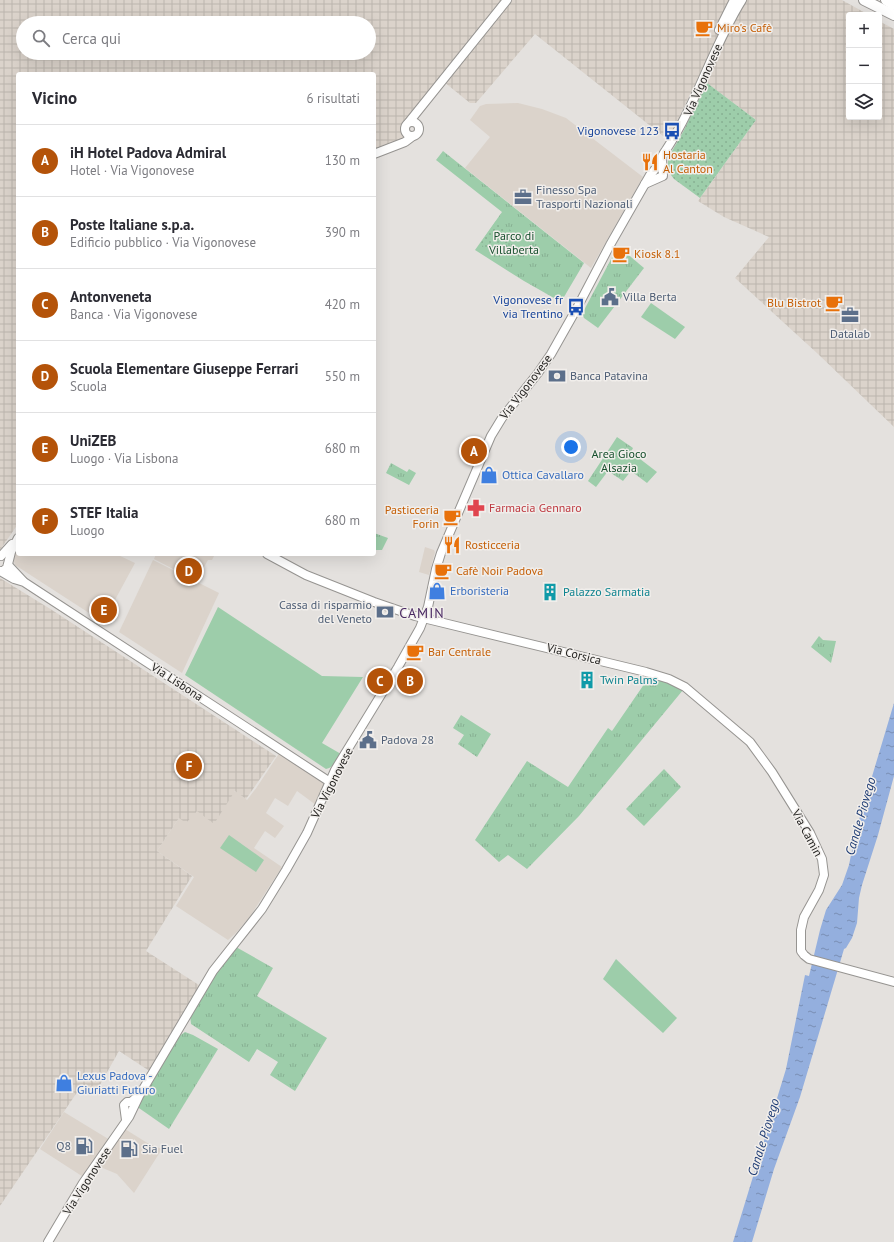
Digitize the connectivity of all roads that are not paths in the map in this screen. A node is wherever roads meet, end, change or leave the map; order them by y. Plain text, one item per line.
1 (507, 0) edge
2 (739, 0) edge
3 (864, 0) edge
4 (886, 0) edge
5 (894, 5) edge
6 (894, 15) edge
7 (424, 102) junction
8 (418, 125) junction
9 (407, 126) junction
10 (413, 136) junction
11 (395, 146) junction
12 (376, 153) edge
13 (16, 540) edge
14 (16, 543) edge
15 (271, 556) edge
16 (0, 557) edge
17 (8, 564) junction
18 (0, 571) edge
19 (24, 582) junction
20 (424, 618) junction
21 (714, 711) joint
22 (330, 782) junction
23 (894, 982) edge
24 (48, 1242) edge

1 - 7 street
2 - 20 street, Via Vigonovese
3 - 6 highway
4 - 5 highway
7 - 8 street
7 - 9 street
8 - 9 street
8 - 10 street
9 - 10 street
9 - 11 street
10 - 11 street
11 - 12 street
13 - 16 street
14 - 17 street
15 - 20 street, Via Corsica
16 - 17 street, Via Lisbona
17 - 18 street, Via Lisbona
17 - 19 street, Via Lisbona
18 - 19 street, Via Lisbona
19 - 22 street, Via Lisbona
20 - 21 street, Via Corsica
20 - 22 street, Via Vigonovese
21 - 23 street, Via Camin
22 - 24 street, Via Vigonovese

